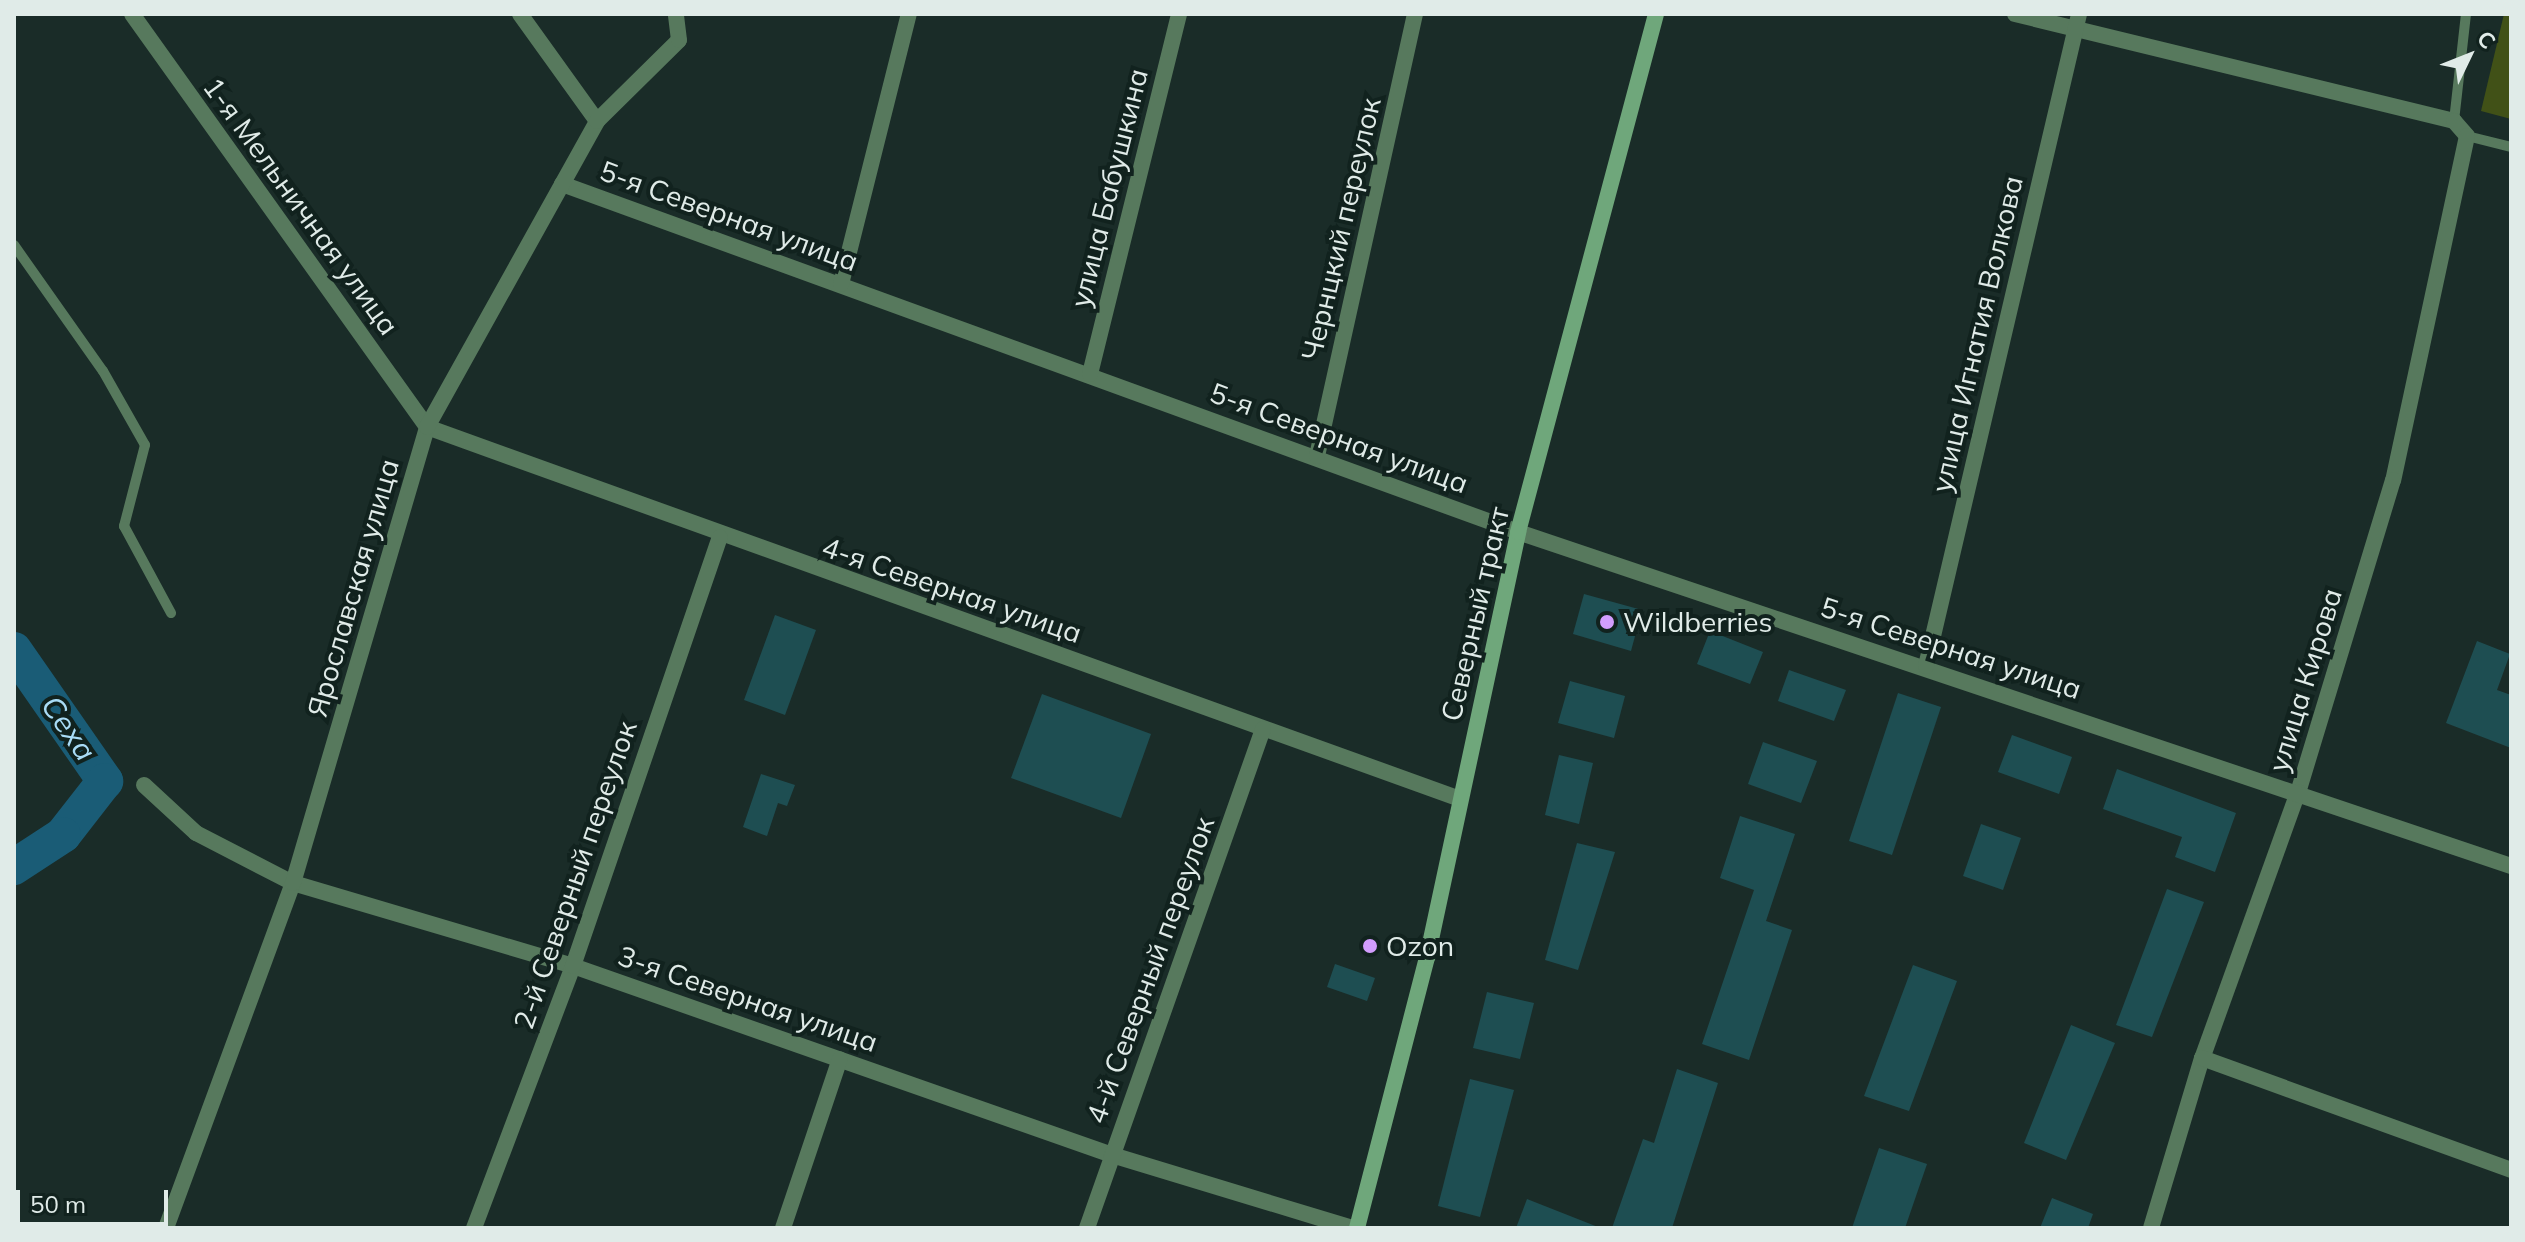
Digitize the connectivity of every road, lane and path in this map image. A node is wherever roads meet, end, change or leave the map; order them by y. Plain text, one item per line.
1 (132, 14) edge
2 (520, 14) edge
3 (676, 14) edge
4 (909, 14) edge
5 (1179, 14) edge
6 (1415, 14) edge
7 (1656, 14) edge
8 (2015, 14) edge
9 (2466, 14) edge
10 (2078, 21) edge
11 (597, 121) junction
12 (2454, 121) junction
13 (2467, 136) junction
14 (2511, 147) edge
15 (562, 184) junction
16 (14, 245) edge
17 (841, 284) junction
18 (1090, 374) junction
19 (427, 427) junction
20 (1317, 456) junction
21 (1518, 532) junction
22 (720, 537) junction
23 (171, 613) dead end
24 (1926, 666) junction
25 (1263, 729) junction
26 (144, 785) dead end
27 (2298, 792) junction
28 (1460, 799) junction
29 (2511, 866) edge
30 (293, 883) junction
31 (573, 966) junction
32 (2202, 1058) junction
33 (840, 1059) junction
34 (1112, 1155) junction
35 (2511, 1170) edge
36 (166, 1228) edge
37 (474, 1228) edge
38 (783, 1228) edge
39 (1087, 1228) edge
40 (1355, 1228) edge
41 (2151, 1228) edge

1 - 19 street, 1-я Мельничная улица
2 - 11 street
3 - 11 street, Ярославская улица
4 - 17 street
5 - 18 street, улица Бабушкина
6 - 20 street, Чернцкий переулок
7 - 21 street, Северный тракт
8 - 10 street
9 - 12 lane
10 - 12 street
10 - 24 street, улица Игнатия Волкова
11 - 15 street, Ярославская улица
12 - 13 street
13 - 14 lane
13 - 27 street, улица Кирова
15 - 17 street, 5-я Северная улица
15 - 19 street, Ярославская улица
16 - 23 lane
17 - 18 street, 5-я Северная улица
18 - 20 street, 5-я Северная улица
19 - 22 street, 4-я Северная улица
19 - 30 street, Ярославская улица
20 - 21 street, 5-я Северная улица
21 - 24 street, 5-я Северная улица
21 - 28 street, Северный тракт
22 - 25 street, 4-я Северная улица
22 - 31 street, 2-й Северный переулок
24 - 27 street, 5-я Северная улица
25 - 28 street, 4-я Северная улица
25 - 34 street, 4-й Северный переулок
26 - 30 street, 3-я Северная улица
27 - 29 street, 5-я Северная улица
27 - 32 street, улица Кирова
28 - 40 street, Северный тракт
30 - 31 street, 3-я Северная улица
30 - 36 street, Ярославская улица
31 - 33 street, 3-я Северная улица
31 - 37 street, 2-й Северный переулок
32 - 35 street
32 - 41 street, улица Кирова
33 - 34 street, 3-я Северная улица
33 - 38 street
34 - 39 street, 4-й Северный переулок
34 - 40 street, 3-я Северная улица

